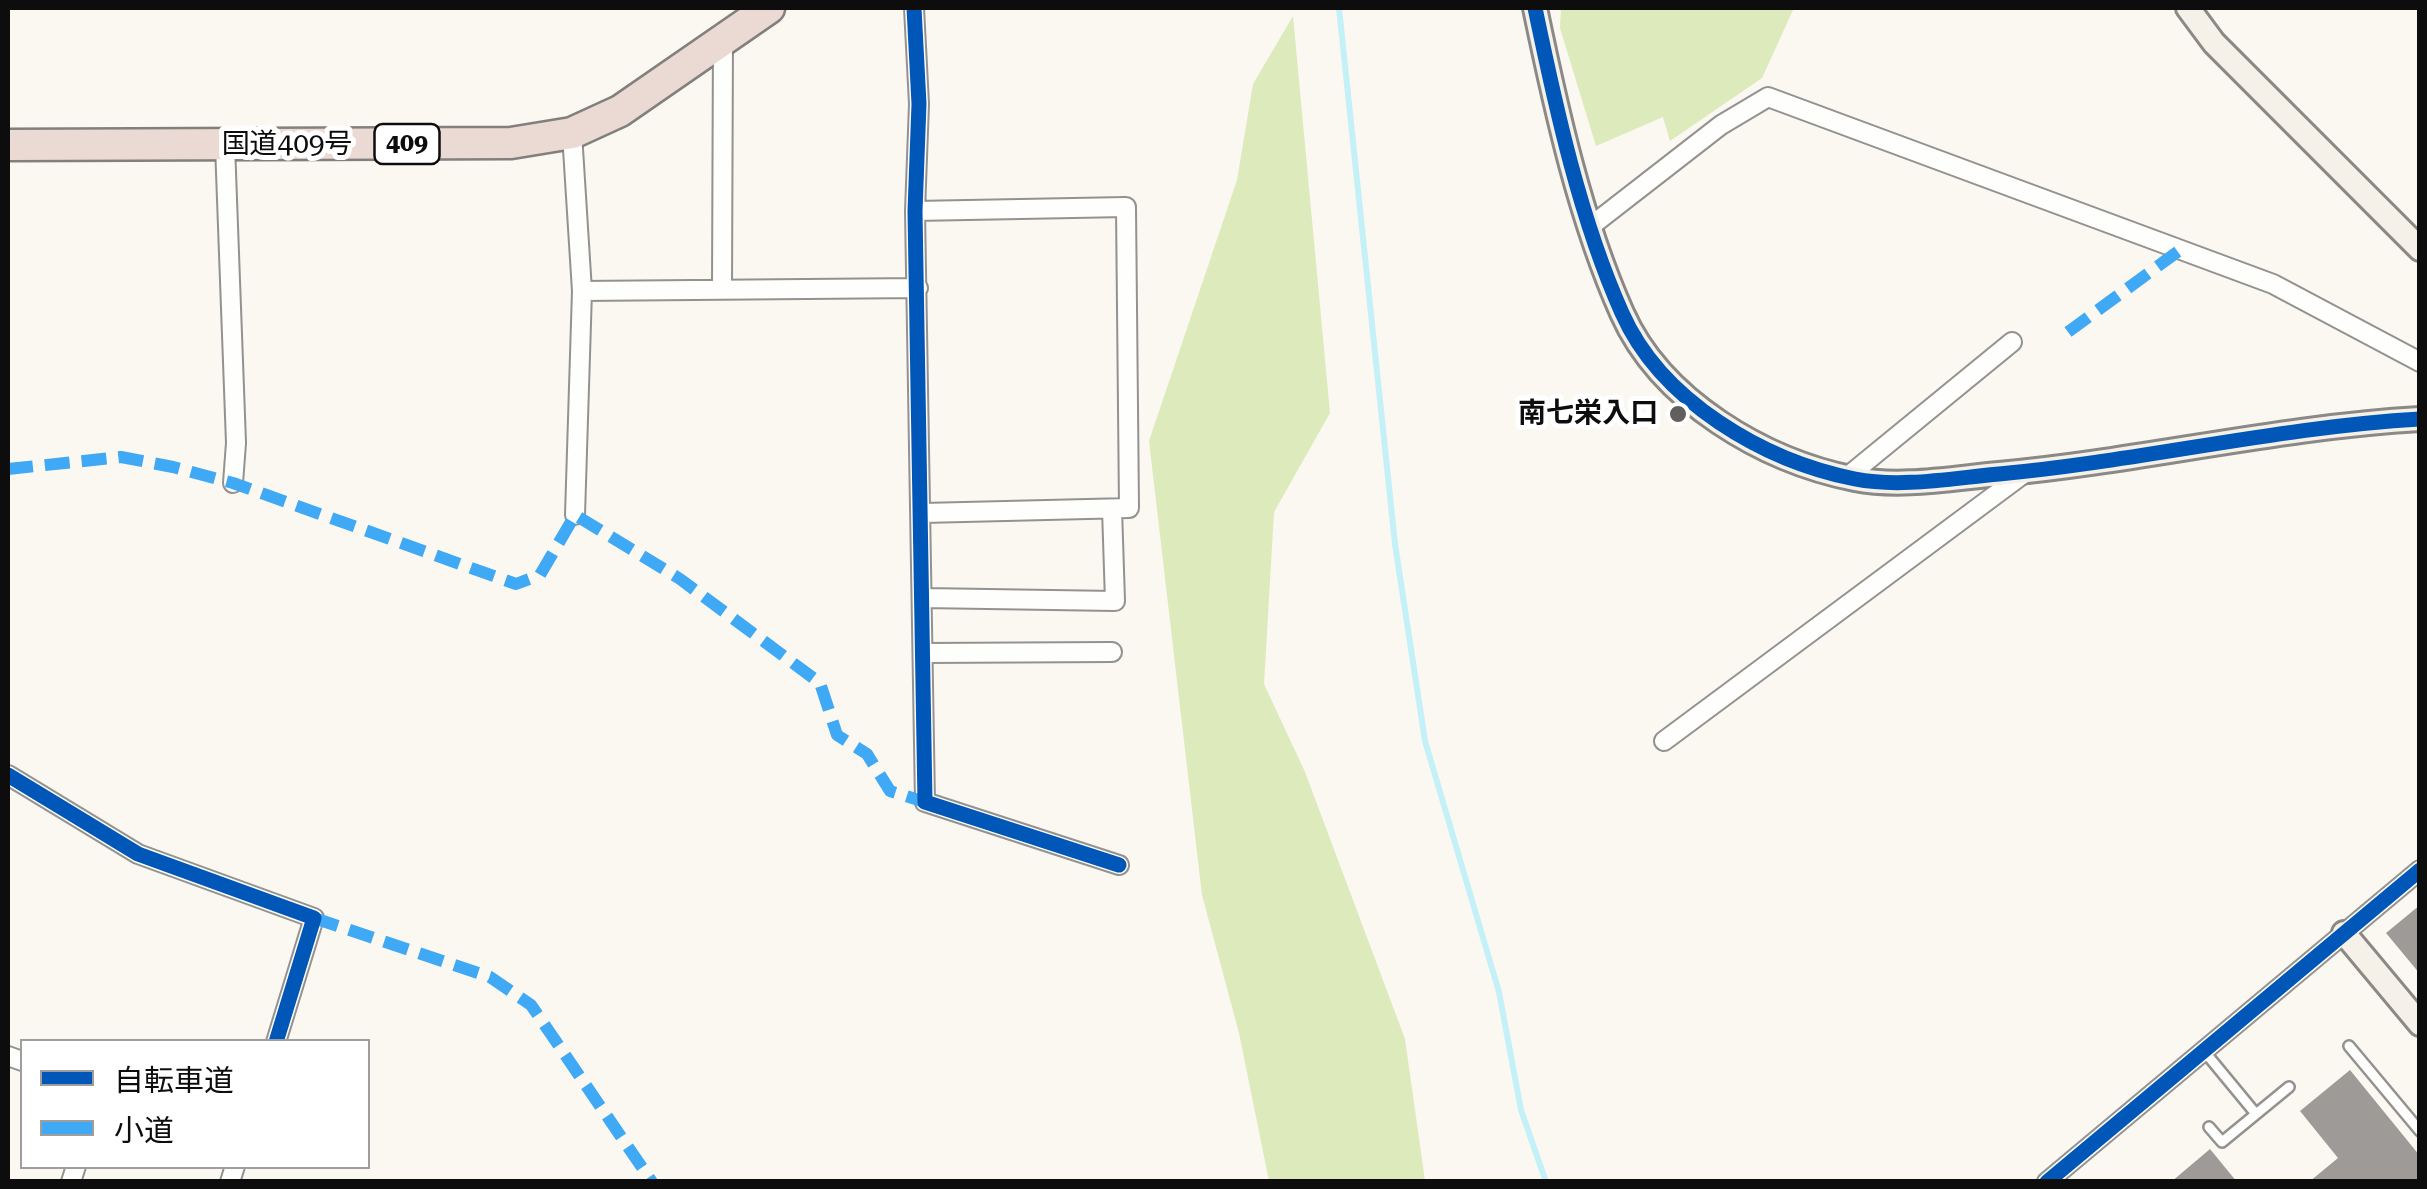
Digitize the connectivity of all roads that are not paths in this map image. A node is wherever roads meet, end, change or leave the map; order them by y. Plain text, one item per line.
1 (769, 8) edge
2 (914, 8) edge
3 (1535, 8) edge
4 (2188, 8) edge
5 (723, 39) junction
6 (572, 133) junction
7 (8, 145) edge
8 (226, 145) junction
9 (915, 211) junction
10 (1591, 226) junction
11 (2420, 249) edge
12 (722, 288) junction
13 (918, 288) junction
14 (582, 291) junction
15 (2012, 342) dead end
16 (2420, 362) edge
17 (2420, 419) edge
18 (2026, 471) junction
19 (1847, 476) junction
20 (233, 483) dead end
21 (1112, 508) junction
22 (922, 513) junction
23 (576, 514) dead end
24 (924, 598) junction
25 (1112, 652) dead end
26 (925, 654) junction
27 (1664, 742) dead end
28 (8, 775) edge
29 (1119, 865) dead end
30 (2420, 870) edge
31 (2344, 933) junction
32 (2420, 1024) edge
33 (277, 1039) edge
34 (2350, 1046) dead end
35 (2203, 1050) junction
36 (2289, 1087) dead end
37 (2256, 1114) junction
38 (2209, 1127) dead end
39 (2420, 1131) edge
40 (2048, 1182) edge

1 - 5 highway, 国道409号 / 409
2 - 9 street
3 - 10 street
4 - 11 street
5 - 6 highway, 国道409号 / 409
5 - 12 street
6 - 8 highway, 国道409号 / 409
6 - 14 street
7 - 8 highway, 国道409号 / 409
8 - 20 street
9 - 13 street
9 - 21 street
10 - 16 street
10 - 19 street
12 - 13 street
12 - 14 street
13 - 22 street
14 - 23 street
15 - 19 street
17 - 18 street
18 - 19 street
18 - 27 street
21 - 22 street
21 - 24 street
22 - 24 street
24 - 26 street
25 - 26 street
26 - 29 street
28 - 33 street
30 - 31 street
31 - 32 street
31 - 35 street
34 - 39 lane
35 - 37 lane
35 - 40 street
36 - 37 lane
37 - 38 lane

